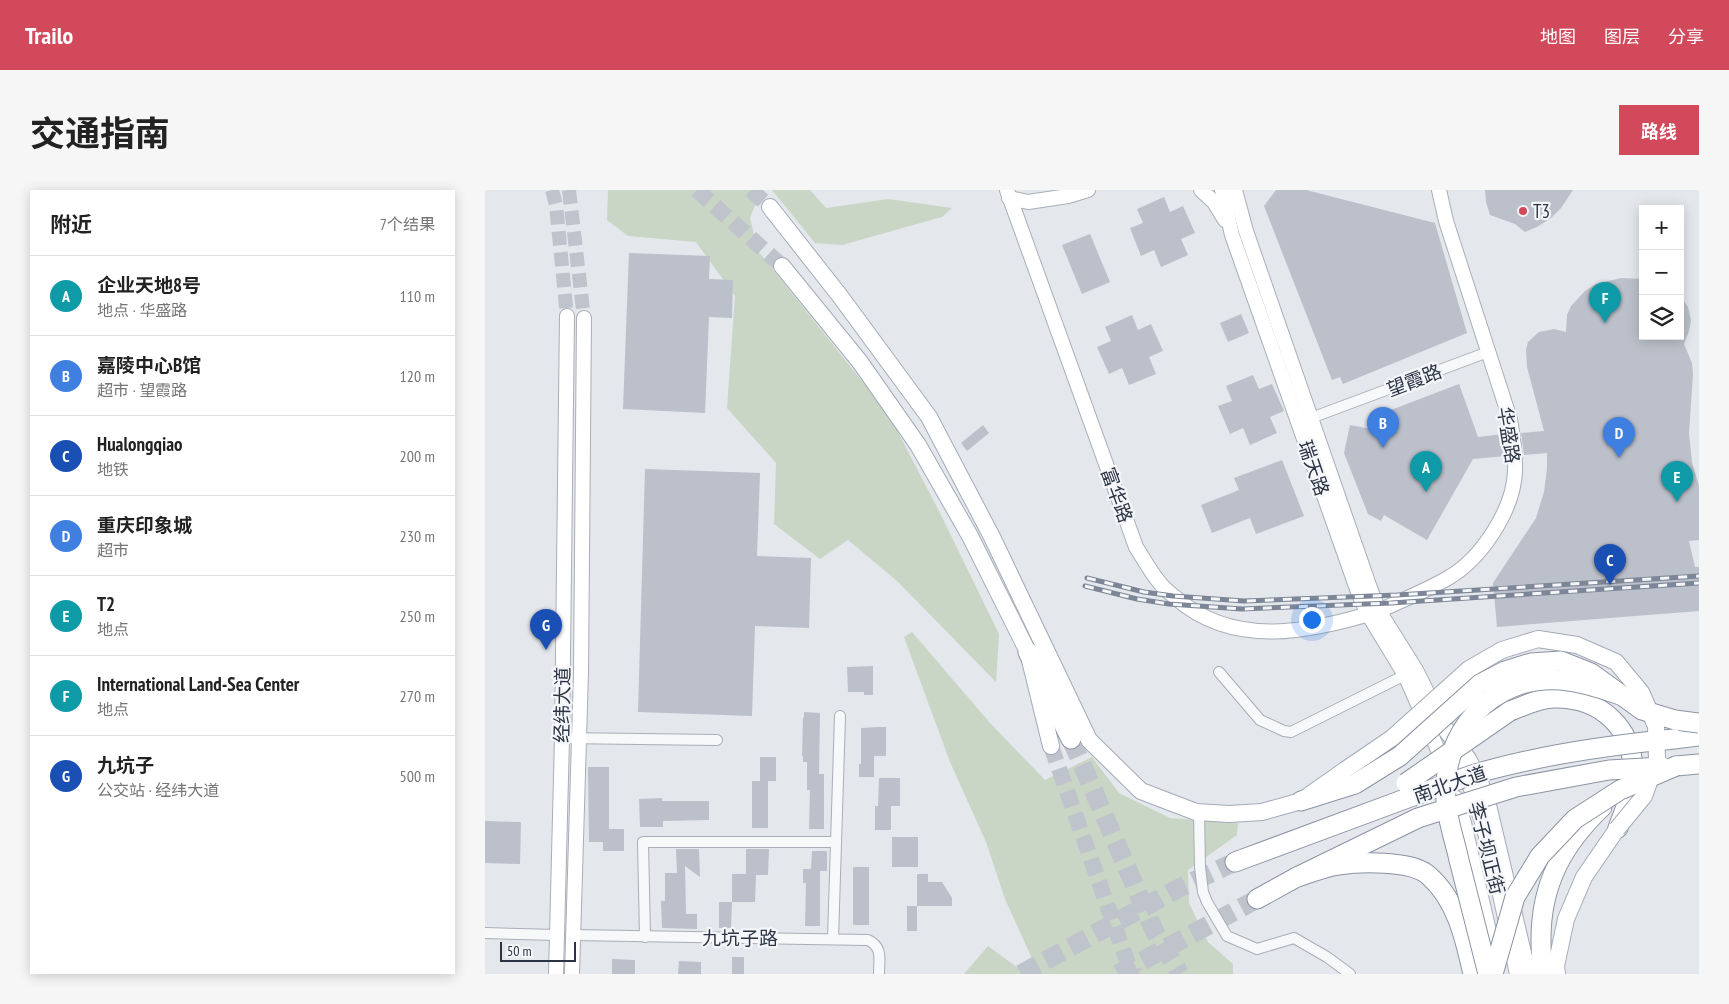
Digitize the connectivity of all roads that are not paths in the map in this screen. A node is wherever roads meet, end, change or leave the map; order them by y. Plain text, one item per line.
1 (1088, 190) edge
2 (1201, 190) edge
3 (1222, 190) edge
4 (1235, 190) edge
5 (1439, 190) edge
6 (1008, 194) edge
7 (770, 208) tunnel mouth
8 (1232, 235) junction
9 (782, 266) tunnel mouth
10 (567, 316) tunnel mouth
11 (584, 318) tunnel mouth
12 (1488, 352) junction
13 (1311, 418) junction
14 (1374, 613) junction
15 (1028, 652) junction
16 (1219, 672) dead end
17 (1405, 675) junction
18 (1620, 695) junction
19 (840, 716) dead end
20 (1699, 723) edge
21 (1438, 731) junction
22 (1699, 736) edge
23 (561, 738) junction
24 (577, 738) junction
25 (1071, 739) tunnel mouth
26 (717, 740) dead end
27 (1051, 746) tunnel mouth
28 (1699, 764) edge
29 (1676, 766) junction
30 (1350, 777) junction
31 (1409, 790) junction
32 (1620, 790) junction
33 (1301, 801) joint
34 (1199, 812) junction
35 (1617, 829) junction
36 (835, 842) junction
37 (1235, 862) tunnel mouth
38 (1297, 877) junction
39 (1257, 899) tunnel mouth
40 (485, 933) edge
41 (557, 935) junction
42 (573, 935) junction
43 (645, 937) junction
44 (833, 939) junction
45 (556, 974) edge
46 (571, 974) edge
47 (879, 974) edge
48 (1350, 974) edge
49 (1473, 974) edge
50 (1488, 974) edge
51 (1493, 974) edge
52 (1499, 974) edge
53 (1517, 974) edge
54 (1528, 974) edge
55 (1544, 974) edge
56 (1557, 974) edge

1 - 6 main road
2 - 8 main road
3 - 8 main road, 瑞天路
4 - 13 main road, 瑞天路
5 - 12 main road, 华盛路
6 - 14 main road, 富华路
7 - 34 main road
8 - 14 main road, 瑞天路
9 - 15 main road
10 - 23 main road, 经纬大道
11 - 24 main road, 经纬大道
12 - 13 street, 望霞路
12 - 14 main road, 华盛路
13 - 14 main road, 瑞天路
14 - 17 main road, 瑞天路
14 - 21 main road, 瑞天路
15 - 25 highway
15 - 27 main road
16 - 17 street
17 - 21 main road, 瑞天路
18 - 20 highway, bridge
18 - 30 highway, bridge
18 - 50 highway, bridge
19 - 36 street
21 - 52 main road, 李子坝正街
21 - 53 main road, 李子坝正街
21 - 54 main road, bridge
22 - 31 highway, 南北大道, bridge
23 - 24 street
23 - 41 main road, 经纬大道
24 - 26 street
24 - 42 main road, 经纬大道
28 - 29 highway, 南北大道
29 - 32 highway, bridge
29 - 38 highway, 南北大道, bridge
30 - 33 highway
30 - 35 main road, bridge
31 - 35 highway, bridge
31 - 37 highway
32 - 51 highway, bridge
32 - 55 highway, bridge
33 - 34 main road
34 - 48 street
35 - 56 main road
36 - 43 street
36 - 44 street
38 - 39 highway, 南北大道
38 - 49 highway
40 - 41 street
41 - 45 main road, 经纬大道
42 - 43 street, 九坑子路
42 - 46 main road, 经纬大道
43 - 44 street, 九坑子路
44 - 47 street, 九坑子路

